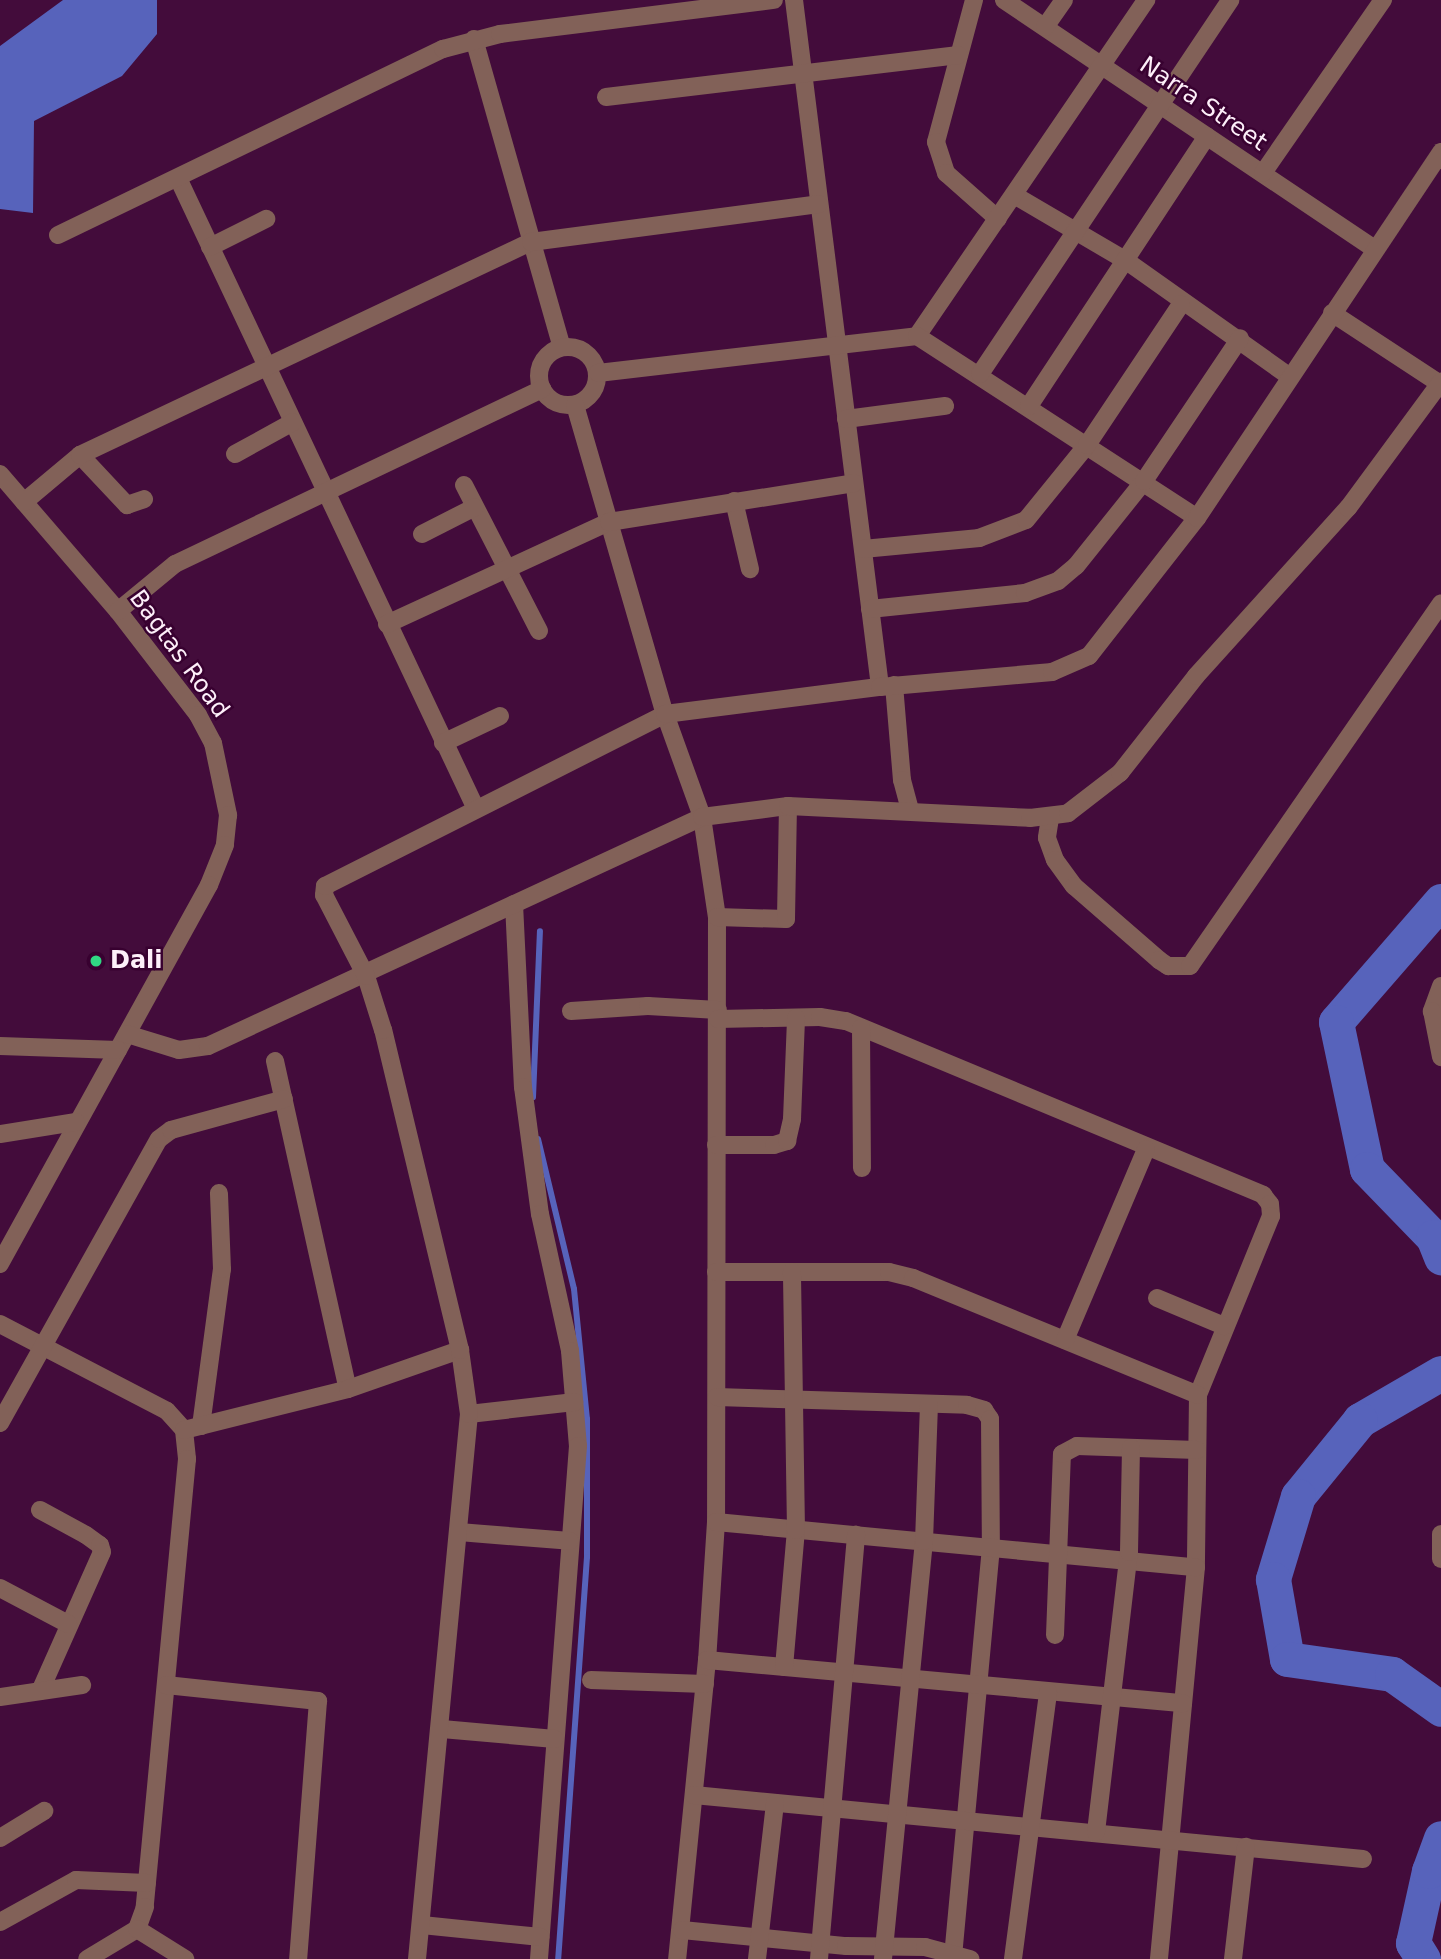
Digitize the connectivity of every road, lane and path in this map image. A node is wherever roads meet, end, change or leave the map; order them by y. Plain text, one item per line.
1 (774, 0) edge
2 (794, 0) edge
3 (974, 0) edge
4 (1004, 0) edge
5 (1064, 0) edge
6 (1146, 0) edge
7 (1230, 0) edge
8 (1383, 0) edge
9 (1045, 27) junction
10 (474, 39) junction
11 (959, 55) junction
12 (1099, 64) junction
13 (803, 71) junction
14 (606, 97) dead end
15 (1160, 104) junction
16 (1207, 136) junction
17 (1441, 152) edge
18 (1262, 173) junction
19 (178, 178) junction
20 (1014, 195) junction
21 (819, 205) junction
22 (266, 219) dead end
23 (998, 219) junction
24 (1073, 228) junction
25 (58, 235) dead end
26 (531, 242) junction
27 (211, 247) junction
28 (1375, 249) junction
29 (1125, 260) junction
30 (1181, 304) junction
31 (1332, 313) junction
32 (917, 336) junction
33 (1240, 338) junction
34 (836, 343) junction
35 (562, 347) junction
36 (266, 365) junction
37 (598, 373) junction
38 (979, 374) junction
39 (1290, 377) junction
40 (1440, 383) edge
41 (542, 389) junction
42 (575, 405) junction
43 (945, 406) dead end
44 (1029, 406) junction
45 (846, 419) junction
46 (293, 422) junction
47 (1087, 445) junction
48 (235, 454) dead end
49 (80, 455) junction
50 (0, 474) edge
51 (1144, 481) junction
52 (854, 483) junction
53 (464, 485) dead end
54 (325, 490) junction
55 (144, 499) dead end
56 (734, 501) junction
57 (24, 502) junction
58 (475, 507) junction
59 (1197, 518) junction
60 (609, 522) junction
61 (422, 534) dead end
62 (863, 549) junction
63 (507, 569) junction
64 (750, 569) dead end
65 (1441, 603) edge
66 (870, 609) junction
67 (118, 611) junction
68 (387, 624) junction
69 (539, 631) dead end
70 (887, 686) junction
71 (665, 714) junction
72 (500, 716) dead end
73 (443, 743) junction
74 (788, 806) junction
75 (475, 807) junction
76 (910, 809) junction
77 (702, 817) junction
78 (1050, 818) junction
79 (514, 904) junction
80 (717, 918) junction
81 (366, 976) junction
82 (1441, 986) edge
83 (571, 1011) dead end
84 (718, 1015) junction
85 (796, 1018) junction
86 (861, 1028) junction
87 (122, 1042) junction
88 (0, 1046) edge
89 (1441, 1057) edge
90 (275, 1061) dead end
91 (284, 1099) junction
92 (76, 1122) junction
93 (0, 1135) edge
94 (716, 1145) junction
95 (1146, 1149) junction
96 (862, 1168) dead end
97 (219, 1193) dead end
98 (0, 1264) edge
99 (716, 1272) junction
100 (792, 1272) junction
101 (1157, 1298) dead end
102 (0, 1324) edge
103 (1224, 1326) junction
104 (1065, 1340) junction
105 (43, 1345) junction
106 (460, 1350) junction
107 (348, 1389) junction
108 (1198, 1395) junction
109 (717, 1397) junction
110 (797, 1399) junction
111 (574, 1402) junction
112 (929, 1404) junction
113 (469, 1414) junction
114 (0, 1423) edge
115 (192, 1428) junction
116 (1130, 1448) junction
117 (1197, 1450) junction
118 (40, 1510) dead end
119 (716, 1522) junction
120 (796, 1530) junction
121 (459, 1532) junction
122 (1441, 1534) edge
123 (856, 1535) junction
124 (570, 1541) junction
125 (924, 1541) junction
126 (990, 1547) junction
127 (1058, 1553) junction
128 (1441, 1559) edge
129 (1128, 1560) junction
130 (1196, 1567) junction
131 (0, 1588) edge
132 (68, 1624) junction
133 (1055, 1635) dead end
134 (707, 1660) junction
135 (784, 1668) junction
136 (846, 1674) junction
137 (591, 1680) dead end
138 (910, 1680) junction
139 (705, 1684) junction
140 (82, 1685) dead end
141 (166, 1685) junction
142 (979, 1686) junction
143 (40, 1691) junction
144 (5, 1692) edge
145 (1048, 1692) junction
146 (1113, 1698) junction
147 (1183, 1703) junction
148 (442, 1728) junction
149 (555, 1739) junction
150 (694, 1795) junction
151 (775, 1803) junction
152 (835, 1808) junction
153 (44, 1811) dead end
154 (897, 1814) junction
155 (967, 1820) junction
156 (1032, 1826) junction
157 (1096, 1832) junction
158 (0, 1838) edge
159 (1170, 1839) junction
160 (1246, 1847) junction
161 (1363, 1859) dead end
162 (147, 1883) junction
163 (0, 1922) edge
164 (422, 1925) junction
165 (137, 1929) junction
166 (682, 1930) junction
167 (540, 1937) junction
168 (759, 1937) junction
169 (820, 1951) edge
170 (883, 1953) edge
171 (959, 1958) edge
172 (87, 1959) edge
173 (185, 1959) edge
174 (299, 1959) edge
175 (417, 1959) edge
176 (539, 1959) edge
177 (677, 1959) edge
178 (757, 1959) edge
179 (1013, 1959) edge
180 (1159, 1959) edge
181 (1233, 1959) edge

1 - 10 street
2 - 13 street
3 - 11 street
4 - 9 street, Narra Street
5 - 9 street
6 - 12 street
7 - 15 street
8 - 18 street
9 - 12 street, Narra Street
10 - 19 street
10 - 26 street
11 - 13 street
11 - 23 street
12 - 15 street, Narra Street
12 - 20 street
13 - 14 street
13 - 21 street
15 - 16 street, Narra Street
15 - 24 street
16 - 18 street, Narra Street
16 - 29 street
17 - 28 street
18 - 28 street, Narra Street
19 - 25 street
19 - 27 street
20 - 23 street
20 - 24 street
21 - 26 street
21 - 34 street
22 - 27 street
23 - 32 street
24 - 29 street
24 - 38 street
26 - 35 street
26 - 36 street
27 - 36 street
28 - 31 street
29 - 30 street
29 - 44 street
30 - 33 street
30 - 47 street
31 - 39 street
31 - 40 street
32 - 34 street
32 - 38 street
33 - 39 street
33 - 51 street
34 - 37 street
34 - 45 street
35 - 37 street
35 - 41 street
36 - 46 street
36 - 49 street
37 - 42 street
38 - 44 street
39 - 59 street
40 - 78 street
41 - 42 street
41 - 54 street
42 - 60 street
43 - 45 street
44 - 47 street
45 - 52 street
46 - 48 street
46 - 54 street
47 - 51 street
47 - 62 street
49 - 55 street
49 - 57 street
50 - 57 street, Bagtas Road
51 - 59 street
51 - 66 street
52 - 56 street
52 - 62 street
53 - 58 street
54 - 67 street
54 - 68 street
56 - 60 street
56 - 64 street
57 - 67 street, Bagtas Road
58 - 61 street
58 - 63 street
59 - 70 street
60 - 63 street
60 - 71 street
62 - 66 street
63 - 68 street
63 - 69 street
65 - 78 street
66 - 70 street
67 - 87 street, Bagtas Road
68 - 73 street
70 - 71 street
70 - 76 street
71 - 75 street
71 - 77 street
72 - 73 street
73 - 75 street
74 - 76 street
74 - 77 street
74 - 80 street
75 - 81 street
76 - 78 street
77 - 79 street
77 - 80 street
79 - 81 street
79 - 111 street
80 - 84 street
81 - 87 street
81 - 106 street
82 - 89 street
83 - 84 street
84 - 85 street
84 - 94 street
85 - 86 street
85 - 94 street
86 - 95 street
86 - 96 street
87 - 88 street
87 - 92 street, Bagtas Road
90 - 91 street
91 - 105 street
91 - 107 street
92 - 93 street
92 - 98 street, Bagtas Road
94 - 99 street
95 - 103 street
95 - 104 street
97 - 115 street
99 - 100 street
99 - 109 street
100 - 104 street
100 - 110 street
101 - 103 street
102 - 105 street
103 - 108 street
104 - 108 street
105 - 114 street
105 - 115 street
106 - 107 street
106 - 113 street
107 - 115 street
108 - 117 street
109 - 110 street
109 - 119 street
110 - 112 street
110 - 120 street
111 - 113 street
111 - 124 street
112 - 125 street
112 - 126 street
113 - 121 street
115 - 141 street
116 - 117 street
116 - 127 street
116 - 129 street
117 - 130 street
118 - 132 street
119 - 120 street
119 - 134 street
120 - 123 street
120 - 135 street
121 - 124 street
121 - 148 street
122 - 128 street
123 - 125 street
123 - 136 street
124 - 149 street
125 - 126 street
125 - 138 street
126 - 127 street
126 - 142 street
127 - 129 street
127 - 133 street
129 - 130 street
129 - 146 street
130 - 147 street
131 - 132 street
132 - 143 street
134 - 135 street
134 - 139 street
135 - 136 street
136 - 138 street
136 - 152 street
137 - 139 street
138 - 142 street
138 - 154 street
139 - 150 street
140 - 143 street
141 - 162 street
141 - 174 street
142 - 145 street
142 - 155 street
143 - 144 street
145 - 146 street
145 - 156 street
146 - 147 street
146 - 157 street
147 - 159 street
148 - 149 street
148 - 164 street
149 - 167 street
150 - 151 street
150 - 166 street
151 - 152 street
151 - 168 street
152 - 154 street
152 - 169 street
153 - 158 street
154 - 155 street
154 - 170 street
155 - 156 street
155 - 171 street
156 - 157 street
156 - 179 street
157 - 159 street
159 - 160 street
159 - 180 street
160 - 161 street
160 - 181 street
162 - 163 street
162 - 165 street
164 - 167 street
164 - 175 street
165 - 172 street
165 - 173 street
166 - 168 street
166 - 177 street
167 - 176 street
168 - 169 street
168 - 178 street
169 - 170 street
170 - 171 street

